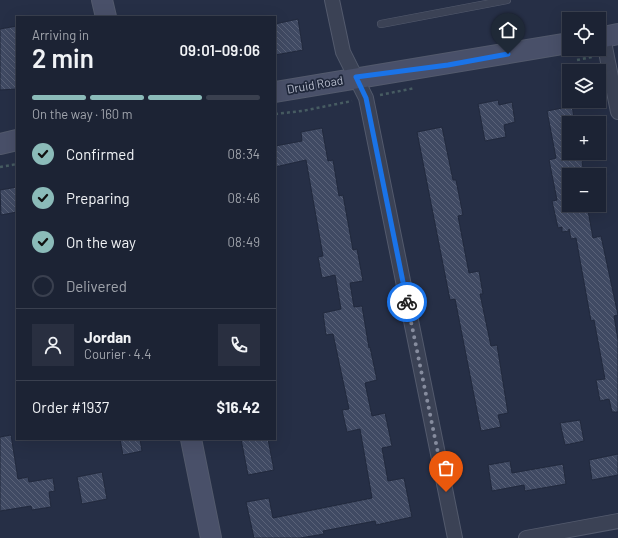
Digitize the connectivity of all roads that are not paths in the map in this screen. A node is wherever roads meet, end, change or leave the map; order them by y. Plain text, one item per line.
1 (102, 0) edge
2 (332, 0) edge
3 (507, 0) edge
4 (106, 16) edge
5 (381, 24) dead end
6 (607, 36) edge
7 (562, 44) edge
8 (356, 77) junction
9 (276, 92) edge
10 (618, 112) edge
11 (16, 140) edge
12 (0, 144) edge
13 (192, 440) edge
14 (618, 521) edge
15 (212, 538) edge
16 (455, 538) edge
17 (526, 538) edge

1 - 4 street
2 - 8 street
3 - 5 lane
6 - 10 street
7 - 8 street, Druid Road
8 - 9 street, Druid Road
8 - 16 street
11 - 12 street
13 - 15 street
14 - 17 street

